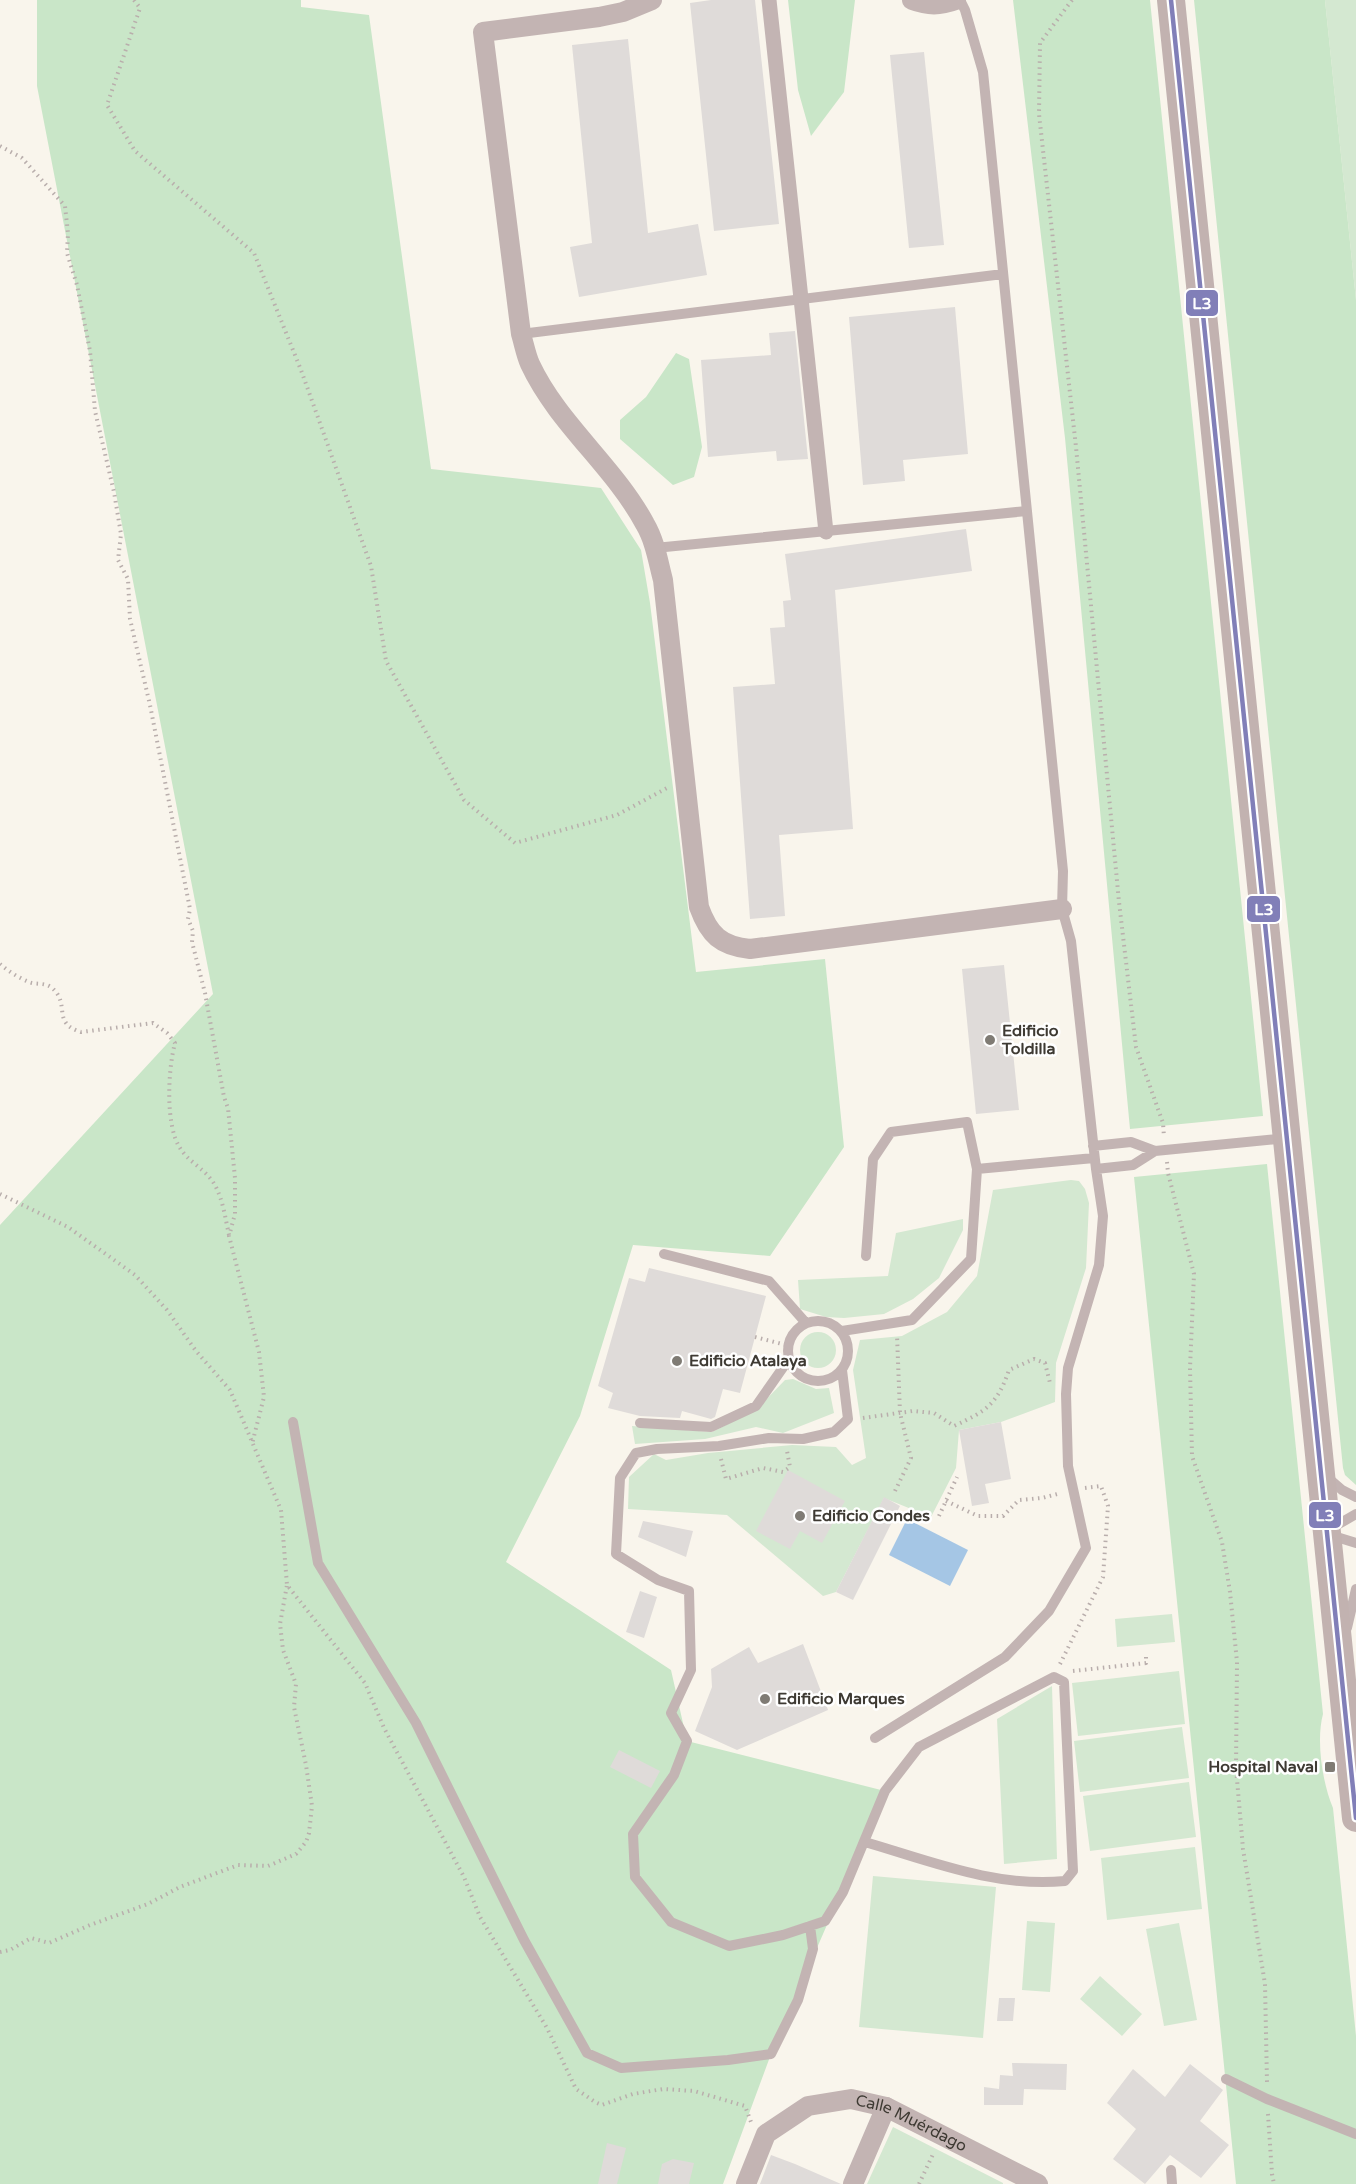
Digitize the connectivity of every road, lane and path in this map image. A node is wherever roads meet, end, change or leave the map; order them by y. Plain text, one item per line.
1 (134, 0) edge
2 (651, 0) edge
3 (769, 0) edge
4 (912, 0) edge
5 (958, 0) edge
6 (1072, 0) edge
7 (1172, 0) edge
8 (0, 146) edge
9 (1003, 274) junction
10 (801, 298) junction
11 (521, 334) junction
12 (1026, 511) junction
13 (825, 532) junction
14 (655, 549) junction
15 (686, 777) junction
16 (1062, 909) junction
17 (0, 964) edge
18 (1163, 1123) dead end
19 (1287, 1138) junction
20 (1093, 1146) junction
21 (1155, 1151) junction
22 (1095, 1164) junction
23 (977, 1169) junction
24 (1168, 1173) dead end
25 (229, 1236) junction
26 (664, 1254) dead end
27 (866, 1256) dead end
28 (897, 1322) junction
29 (806, 1323) junction
30 (842, 1331) junction
31 (755, 1337) dead end
32 (789, 1346) junction
33 (789, 1359) junction
34 (842, 1370) junction
35 (1066, 1409) junction
36 (900, 1413) junction
37 (848, 1419) junction
38 (293, 1422) dead end
39 (640, 1423) dead end
40 (252, 1444) dead end
41 (719, 1446) junction
42 (790, 1467) dead end
43 (1321, 1471) junction
44 (957, 1477) dead end
45 (1073, 1489) junction
46 (895, 1491) dead end
47 (1356, 1497) edge
48 (946, 1501) junction
49 (1356, 1514) edge
50 (939, 1516) dead end
51 (1327, 1534) junction
52 (1356, 1543) edge
53 (287, 1585) dead end
54 (1356, 1588) edge
55 (1146, 1654) dead end
56 (1340, 1667) junction
57 (1054, 1677) junction
58 (875, 1738) dead end
59 (1356, 1818) edge
60 (865, 1842) junction
61 (810, 1926) junction
62 (0, 1952) edge
63 (1226, 2079) dead end
64 (1267, 2099) junction
65 (886, 2107) junction
66 (1356, 2134) edge
67 (942, 2135) junction
68 (1171, 2170) dead end
69 (1027, 2181) edge
70 (746, 2184) edge
71 (853, 2184) edge
72 (919, 2184) edge
73 (1172, 2184) edge
74 (1274, 2184) edge

1 - 15 path
2 - 11 street
3 - 10 street
4 - 5 street
5 - 9 lane
6 - 18 path
7 - 19 main road
8 - 25 path
9 - 10 lane
9 - 12 lane
10 - 11 lane
10 - 13 street
11 - 14 street
12 - 13 lane
12 - 16 lane
13 - 14 lane
14 - 15 street
15 - 16 street
16 - 20 lane
17 - 25 path
19 - 21 lane
19 - 43 main road
20 - 21 lane
20 - 22 lane
21 - 22 lane
22 - 23 lane
22 - 35 lane
23 - 27 lane
23 - 28 lane
24 - 64 path
25 - 40 path
26 - 29 lane
28 - 30 lane
28 - 36 path
29 - 30 lane
29 - 32 lane
30 - 34 lane
31 - 32 path
32 - 33 lane
33 - 34 lane
33 - 39 lane
34 - 37 lane
35 - 36 path
35 - 45 lane
36 - 37 path
36 - 46 path
37 - 41 lane
38 - 61 lane
41 - 42 path
41 - 61 lane
43 - 47 lane
43 - 51 main road
44 - 48 path
45 - 48 path
45 - 57 path
45 - 58 lane
48 - 50 path
49 - 51 lane
51 - 52 lane
51 - 56 main road
53 - 62 path
54 - 56 lane
55 - 57 path
56 - 59 main road
57 - 60 lane
57 - 60 lane
60 - 61 lane
63 - 64 lane
64 - 66 lane
64 - 74 path
65 - 67 street, Calle Muérdago
65 - 70 street, Calle Muérdago
65 - 71 street
67 - 69 street, Calle Muérdago
67 - 72 path
68 - 73 lane

